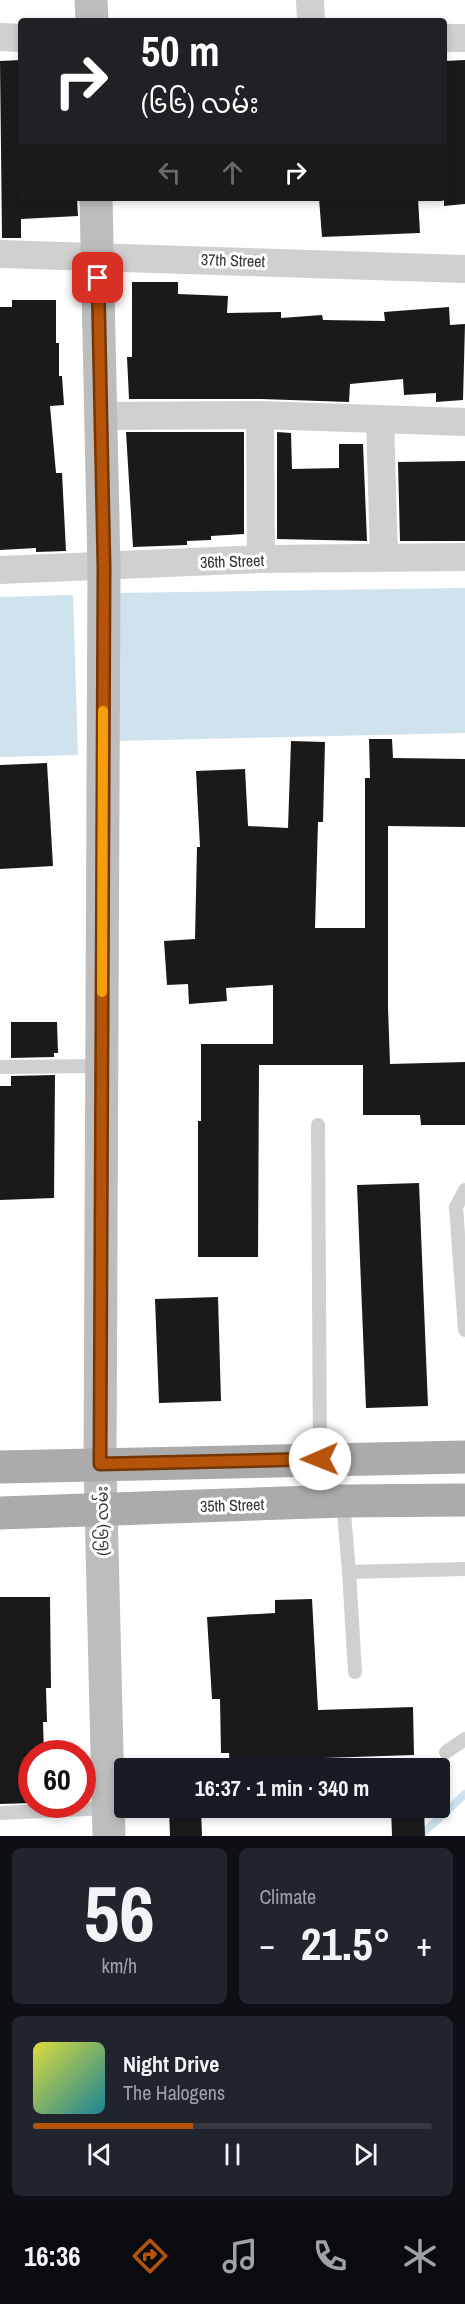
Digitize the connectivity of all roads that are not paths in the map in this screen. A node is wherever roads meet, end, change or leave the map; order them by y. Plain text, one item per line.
1 (91, 0) edge
2 (310, 0) edge
3 (92, 18) edge
4 (311, 18) edge
5 (0, 37) edge
6 (18, 38) edge
7 (447, 38) edge
8 (465, 38) edge
9 (96, 201) edge
10 (0, 254) edge
11 (97, 255) junction
12 (465, 269) edge
13 (260, 415) junction
14 (101, 416) junction
15 (380, 419) junction
16 (465, 422) edge
17 (384, 557) junction
18 (465, 557) edge
19 (261, 559) junction
20 (104, 567) junction
21 (0, 570) edge
22 (102, 1066) junction
23 (0, 1067) edge
24 (318, 1125) dead end
25 (465, 1190) edge
26 (465, 1330) edge
27 (465, 1456) edge
28 (320, 1459) junction
29 (100, 1464) junction
30 (0, 1467) edge
31 (465, 1500) edge
32 (343, 1501) junction
33 (101, 1510) junction
34 (0, 1513) edge
35 (465, 1569) edge
36 (349, 1572) junction
37 (355, 1672) dead end
38 (465, 1739) edge
39 (447, 1752) dead end
40 (0, 1813) edge
41 (109, 1822) edge

1 - 3 street
2 - 4 street
5 - 6 street
7 - 8 street
9 - 11 street, (၆၆) လမ်း
10 - 11 street, 37th Street
11 - 12 street, 37th Street
11 - 14 street, (၆၆) လမ်း
13 - 14 street
13 - 15 street
13 - 19 street
14 - 20 street, (၆၆) လမ်း
15 - 16 street
15 - 17 street
17 - 18 street, 36th Street
17 - 19 street, 36th Street
19 - 20 street, 36th Street
20 - 21 street, 36th Street
20 - 22 street, (၆၆) လမ်း
22 - 23 lane
22 - 29 street, (၆၆) လမ်း
24 - 28 lane
25 - 26 lane
27 - 28 main road
28 - 29 main road
29 - 30 main road
29 - 33 street, (၆၆) လမ်း
31 - 32 main road, 35th Street
32 - 33 main road, 35th Street
32 - 36 lane
33 - 34 main road, 35th Street
33 - 41 street, (၆၆) လမ်း
35 - 36 lane
36 - 37 lane
38 - 39 lane
40 - 41 lane

